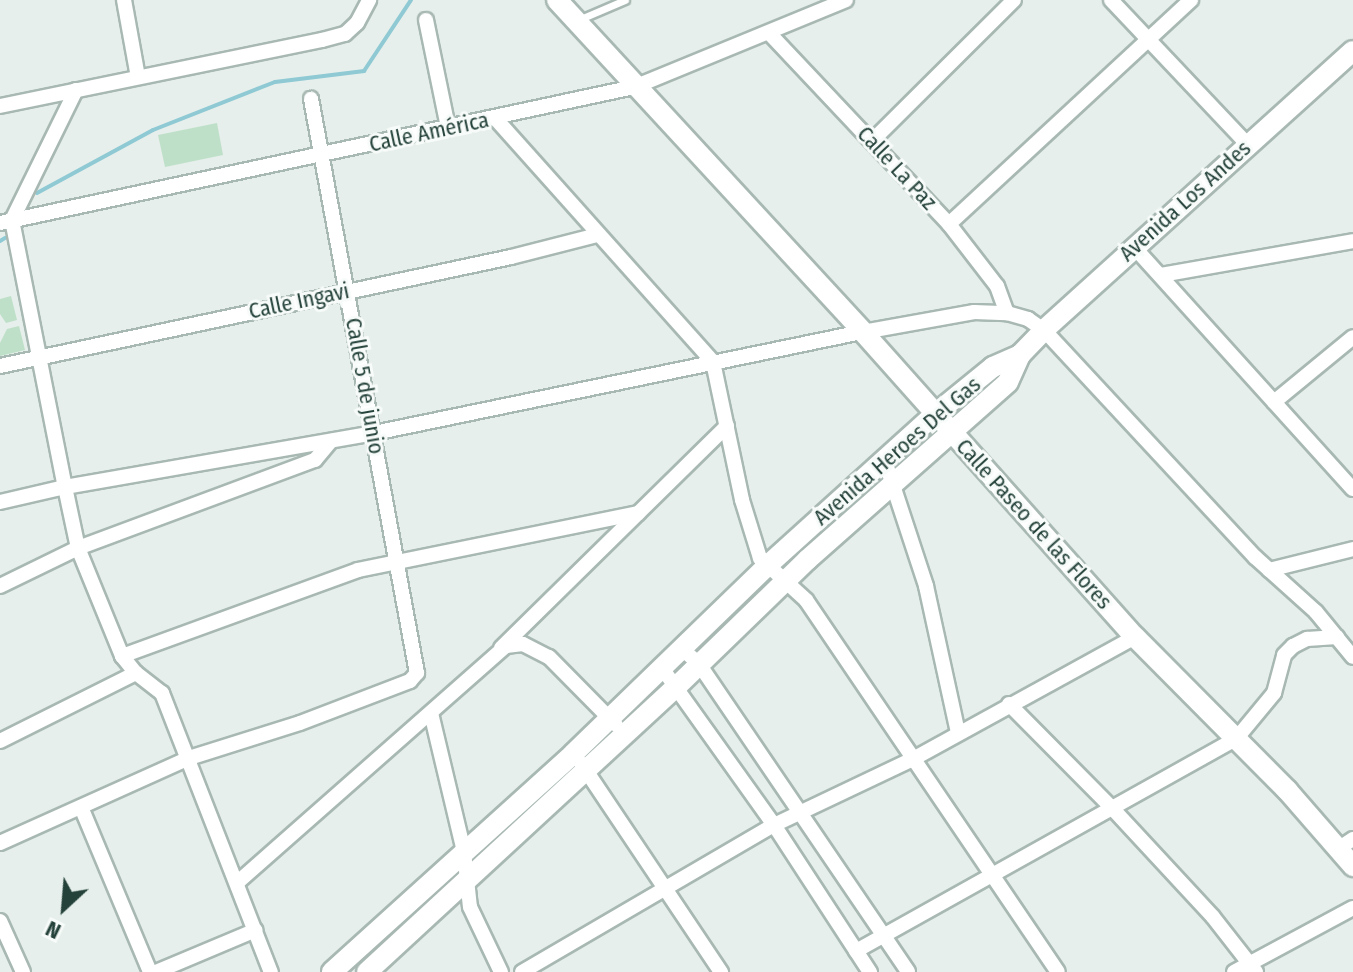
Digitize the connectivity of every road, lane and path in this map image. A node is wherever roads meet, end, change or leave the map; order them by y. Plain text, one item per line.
1 (124, 0) edge
2 (369, 0) edge
3 (557, 0) edge
4 (625, 0) edge
5 (846, 0) edge
6 (1014, 0) edge
7 (1111, 0) edge
8 (1191, 0) edge
9 (426, 20) dead end
10 (576, 21) junction
11 (770, 34) junction
12 (1149, 39) junction
13 (1353, 52) edge
14 (138, 77) junction
15 (634, 87) junction
16 (76, 90) junction
17 (311, 99) dead end
18 (0, 106) edge
19 (495, 118) junction
20 (448, 127) junction
21 (872, 141) junction
22 (1247, 144) junction
23 (321, 155) junction
24 (6, 222) edge
25 (949, 224) junction
26 (597, 235) junction
27 (1353, 241) edge
28 (1134, 247) junction
29 (1161, 275) junction
30 (348, 290) junction
31 (1007, 313) junction
32 (1044, 330) junction
33 (863, 332) junction
34 (1353, 337) edge
35 (1020, 355) junction
36 (41, 356) junction
37 (713, 362) junction
38 (0, 366) edge
39 (1274, 402) junction
40 (934, 415) junction
41 (727, 426) junction
42 (950, 430) junction
43 (374, 433) junction
44 (331, 441) junction
45 (885, 461) junction
46 (893, 481) junction
47 (65, 487) junction
48 (1353, 489) edge
49 (0, 502) edge
50 (638, 513) junction
51 (78, 548) junction
52 (1353, 549) edge
53 (396, 561) junction
54 (767, 566) junction
55 (1269, 570) junction
56 (785, 581) junction
57 (0, 586) edge
58 (1135, 637) junction
59 (1337, 637) junction
60 (501, 648) junction
61 (682, 649) junction
62 (122, 656) junction
63 (1353, 657) edge
64 (699, 664) junction
65 (662, 668) junction
66 (136, 673) junction
67 (677, 686) junction
68 (1009, 704) junction
69 (431, 713) junction
70 (611, 718) junction
71 (958, 733) junction
72 (625, 734) junction
73 (1236, 739) junction
74 (0, 741) edge
75 (189, 758) junction
76 (913, 759) junction
77 (580, 761) junction
78 (81, 807) junction
79 (1113, 809) junction
80 (801, 812) junction
81 (774, 825) junction
82 (0, 843) edge
83 (1346, 844) edge
84 (464, 852) junction
85 (1353, 866) edge
86 (993, 873) junction
87 (467, 881) junction
88 (238, 882) junction
89 (666, 888) junction
90 (1353, 908) edge
91 (0, 921) edge
92 (256, 930) junction
93 (884, 935) junction
94 (362, 946) junction
95 (856, 951) junction
96 (1254, 968) edge
97 (373, 970) edge
98 (23, 972) edge
99 (153, 972) edge
100 (271, 972) edge
101 (332, 972) edge
102 (501, 972) edge
103 (522, 972) edge
104 (721, 972) edge
105 (870, 972) edge
106 (908, 972) edge
107 (1058, 972) edge
108 (1234, 972) edge

1 - 14 street
2 - 14 street
3 - 10 street, Calle Paseo de las Flores
4 - 10 lane
5 - 11 street, Calle América
6 - 21 street
7 - 12 street
8 - 12 street
9 - 20 street
10 - 15 street, Calle Paseo de las Flores
11 - 15 street, Calle América
11 - 21 street, Calle La Paz
12 - 22 street
12 - 25 street
13 - 22 street, Avenida Los Andes
14 - 16 street
15 - 19 street, Calle América
15 - 33 street, Calle Paseo de las Flores
16 - 18 street
16 - 24 street
17 - 23 street, Calle 5 de junio
19 - 20 street, Calle América
19 - 26 street
20 - 23 street, Calle América
21 - 25 street, Calle La Paz
22 - 28 street, Avenida Los Andes
23 - 24 street, Calle América
23 - 30 street, Calle 5 de junio
24 - 36 street
25 - 31 street, Calle La Paz
26 - 30 street, Calle Ingavi
26 - 37 street
27 - 29 street
28 - 29 street
28 - 32 street, Avenida Los Andes
29 - 39 street
30 - 36 street, Calle Ingavi
30 - 43 street, Calle 5 de junio
31 - 32 street
31 - 33 street
32 - 35 street, Avenida Los Andes
32 - 55 street
33 - 37 street
33 - 40 street, Calle Paseo de las Flores
34 - 39 street
35 - 40 street, Avenida Heroes Del Gas
35 - 42 street, Avenida Heroes Del Gas
36 - 38 street, Calle Ingavi
36 - 47 street
37 - 41 street
37 - 43 street
39 - 48 street
40 - 42 street, Calle Paseo de las Flores
40 - 45 street, Avenida Heroes Del Gas
41 - 50 street
41 - 54 street
42 - 46 street, Avenida Heroes Del Gas
42 - 58 street, Calle Paseo de las Flores
43 - 44 street
43 - 53 street, Calle 5 de junio
44 - 47 street
44 - 51 street
45 - 46 street
45 - 54 street, Avenida Heroes Del Gas
46 - 56 street, Avenida Heroes Del Gas
46 - 71 street
47 - 49 street
47 - 51 street
50 - 53 street
50 - 60 street
51 - 57 street
51 - 62 street
52 - 55 street
53 - 62 street
53 - 75 street, Calle 5 de junio
54 - 56 street
54 - 61 street, Avenida Heroes Del Gas
55 - 59 street
56 - 64 street, Avenida Heroes Del Gas
56 - 76 street
58 - 68 street
58 - 73 street, Calle Paseo de las Flores
59 - 63 street
59 - 73 street
60 - 69 street
60 - 70 street
61 - 64 street
61 - 65 street, Avenida Heroes Del Gas
62 - 66 street
64 - 67 street, Avenida Heroes Del Gas
64 - 80 street
65 - 67 street
65 - 70 street, Avenida Heroes Del Gas
66 - 74 street
66 - 75 street
67 - 72 street, Avenida Heroes Del Gas
67 - 81 street
68 - 71 street
68 - 79 street
69 - 84 street
69 - 88 street
70 - 72 street
70 - 77 street, Avenida Heroes Del Gas
71 - 76 street
72 - 77 street, Avenida Heroes Del Gas
73 - 79 street
73 - 83 street, Calle Paseo de las Flores
75 - 78 street
75 - 88 street
76 - 80 street
76 - 86 street
77 - 84 street, Avenida Heroes Del Gas
77 - 87 street, Avenida Heroes Del Gas
77 - 89 street
78 - 82 street
78 - 99 street
79 - 86 street
79 - 96 street
80 - 81 street
80 - 93 street
81 - 89 street
81 - 95 street
83 - 85 street, Calle Paseo de las Flores
84 - 87 street
84 - 94 street, Avenida Heroes Del Gas
86 - 93 street
86 - 107 street
87 - 97 street, Avenida Heroes Del Gas
87 - 102 street
88 - 92 street
89 - 103 street
89 - 104 street
90 - 96 street
91 - 98 street
92 - 99 street
92 - 100 street
93 - 95 street
93 - 106 street
94 - 97 street
94 - 101 street, Avenida Heroes Del Gas
95 - 105 street
96 - 108 street

